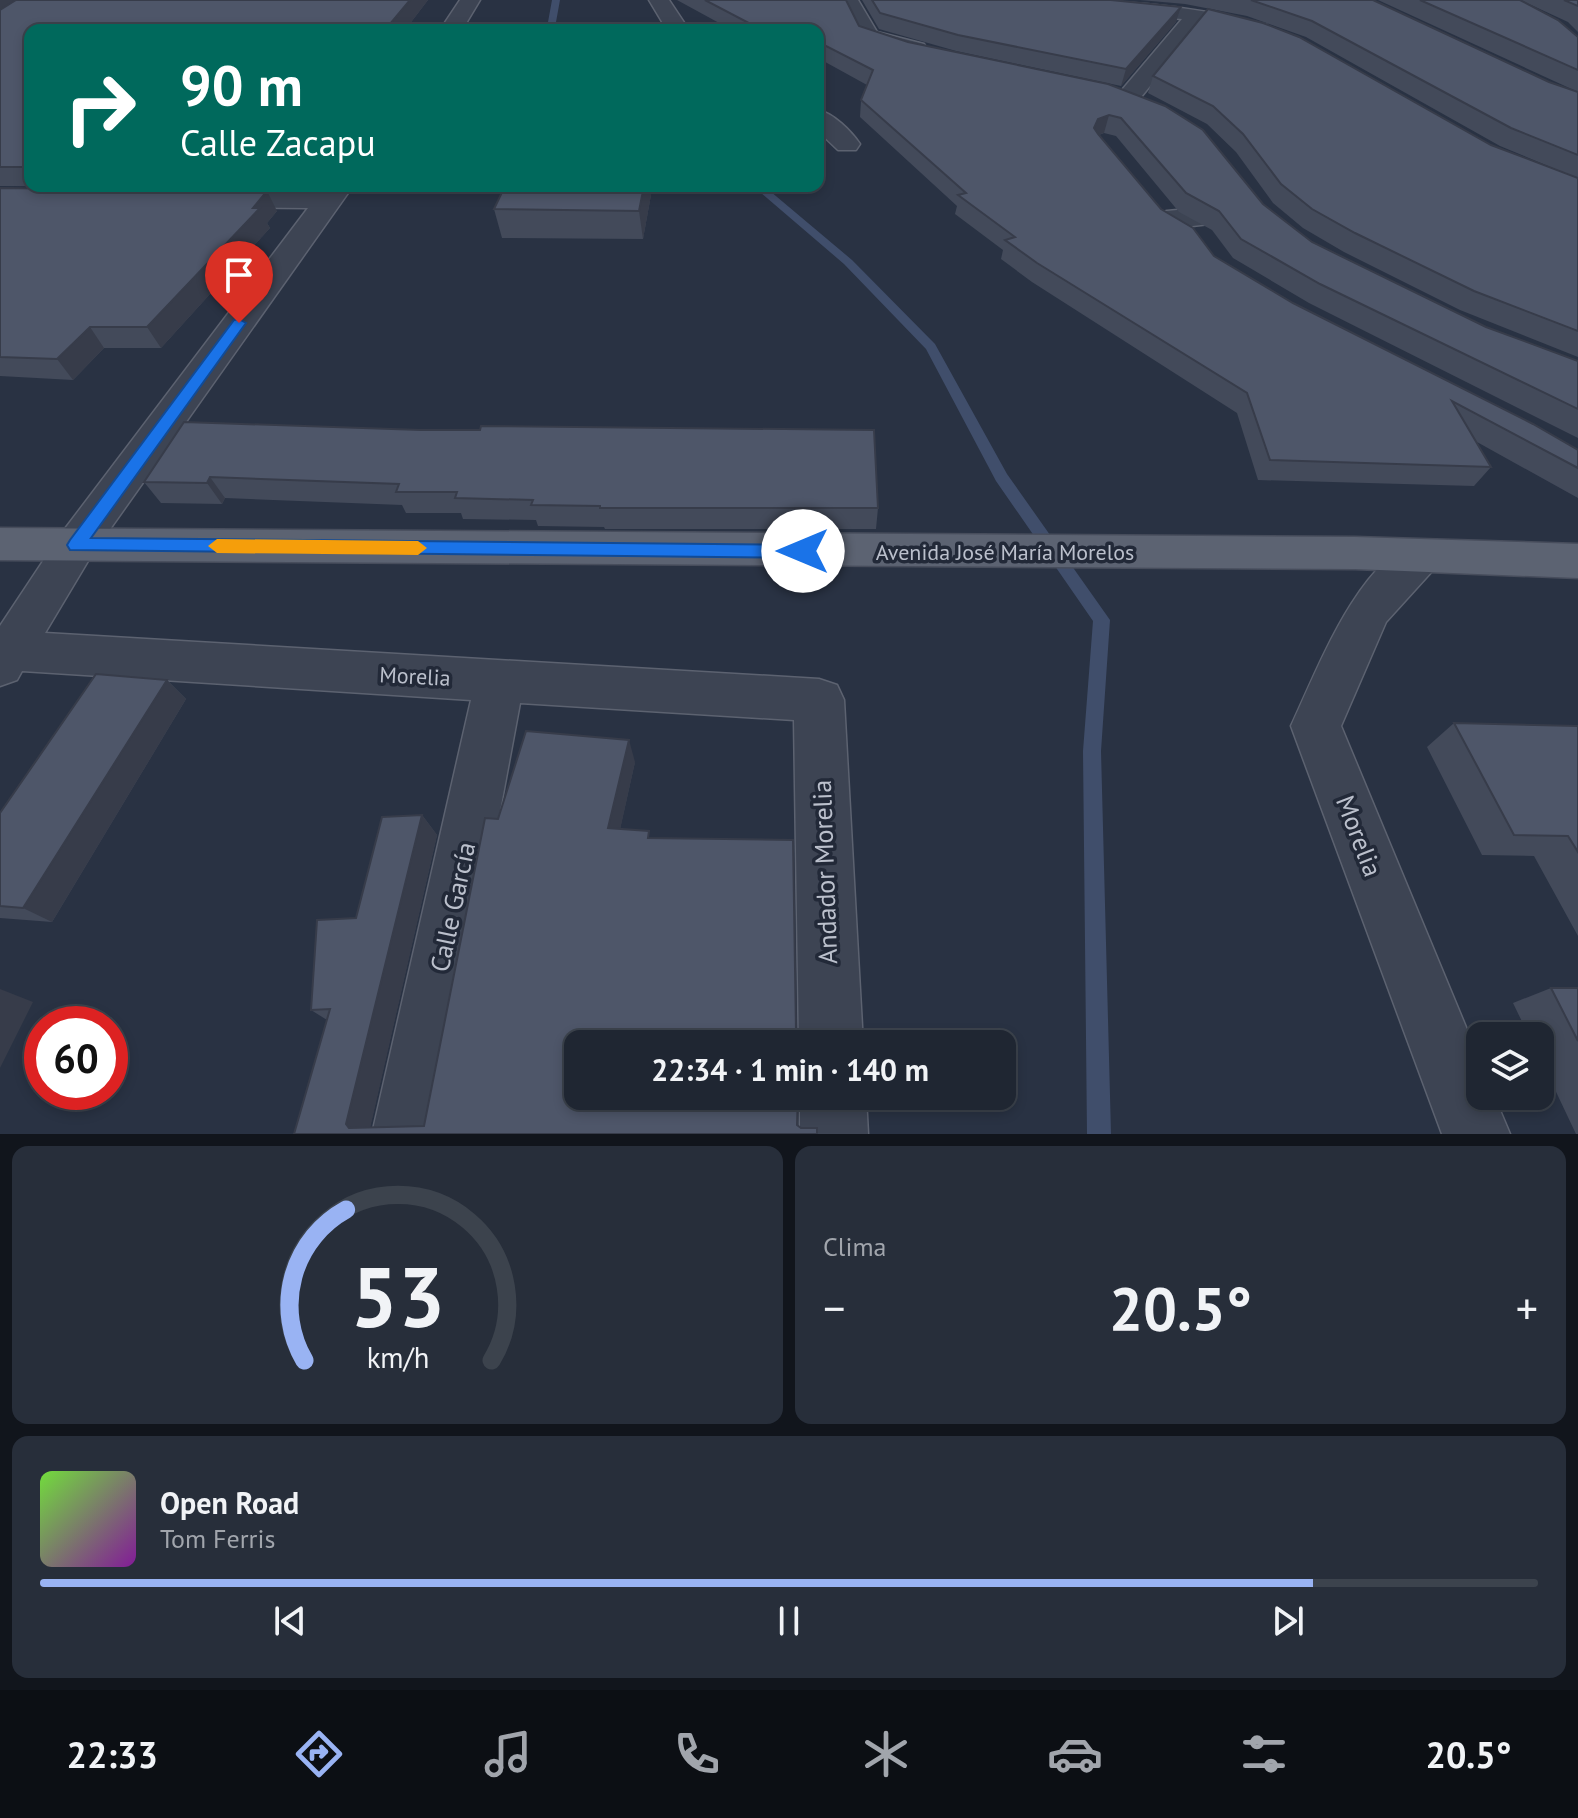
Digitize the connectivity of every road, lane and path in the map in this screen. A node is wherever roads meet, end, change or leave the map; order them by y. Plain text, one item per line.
1 (470, 0) edge
2 (659, 0) edge
3 (848, 0) edge
4 (1039, 0) edge
5 (1212, 11) edge
6 (455, 24) edge
7 (674, 24) edge
8 (1278, 36) edge
9 (936, 55) edge
10 (1157, 109) edge
11 (824, 123) edge
12 (847, 144) dead end
13 (1243, 185) edge
14 (334, 193) edge
15 (188, 198) edge
16 (1206, 249) edge
17 (0, 544) edge
18 (76, 545) junction
19 (1420, 556) junction
20 (1578, 561) edge
21 (5, 658) edge
22 (500, 681) junction
23 (819, 700) joint
24 (831, 1030) edge
25 (833, 1110) edge
26 (406, 1134) edge
27 (834, 1134) edge
28 (1476, 1134) edge

1 - 6 street
2 - 7 street
3 - 9 street
4 - 5 street
5 - 8 street
5 - 10 street
11 - 12 street
13 - 16 street
14 - 15 street
14 - 18 street
17 - 18 main road, Avenida José María Morelos
18 - 19 main road, Avenida José María Morelos
18 - 21 street
19 - 20 main road, Avenida José María Morelos
19 - 28 street, Morelia
21 - 22 street, Morelia
22 - 23 street, Morelia
22 - 26 street, Calle García
23 - 24 street, Andador Morelia
25 - 27 street

